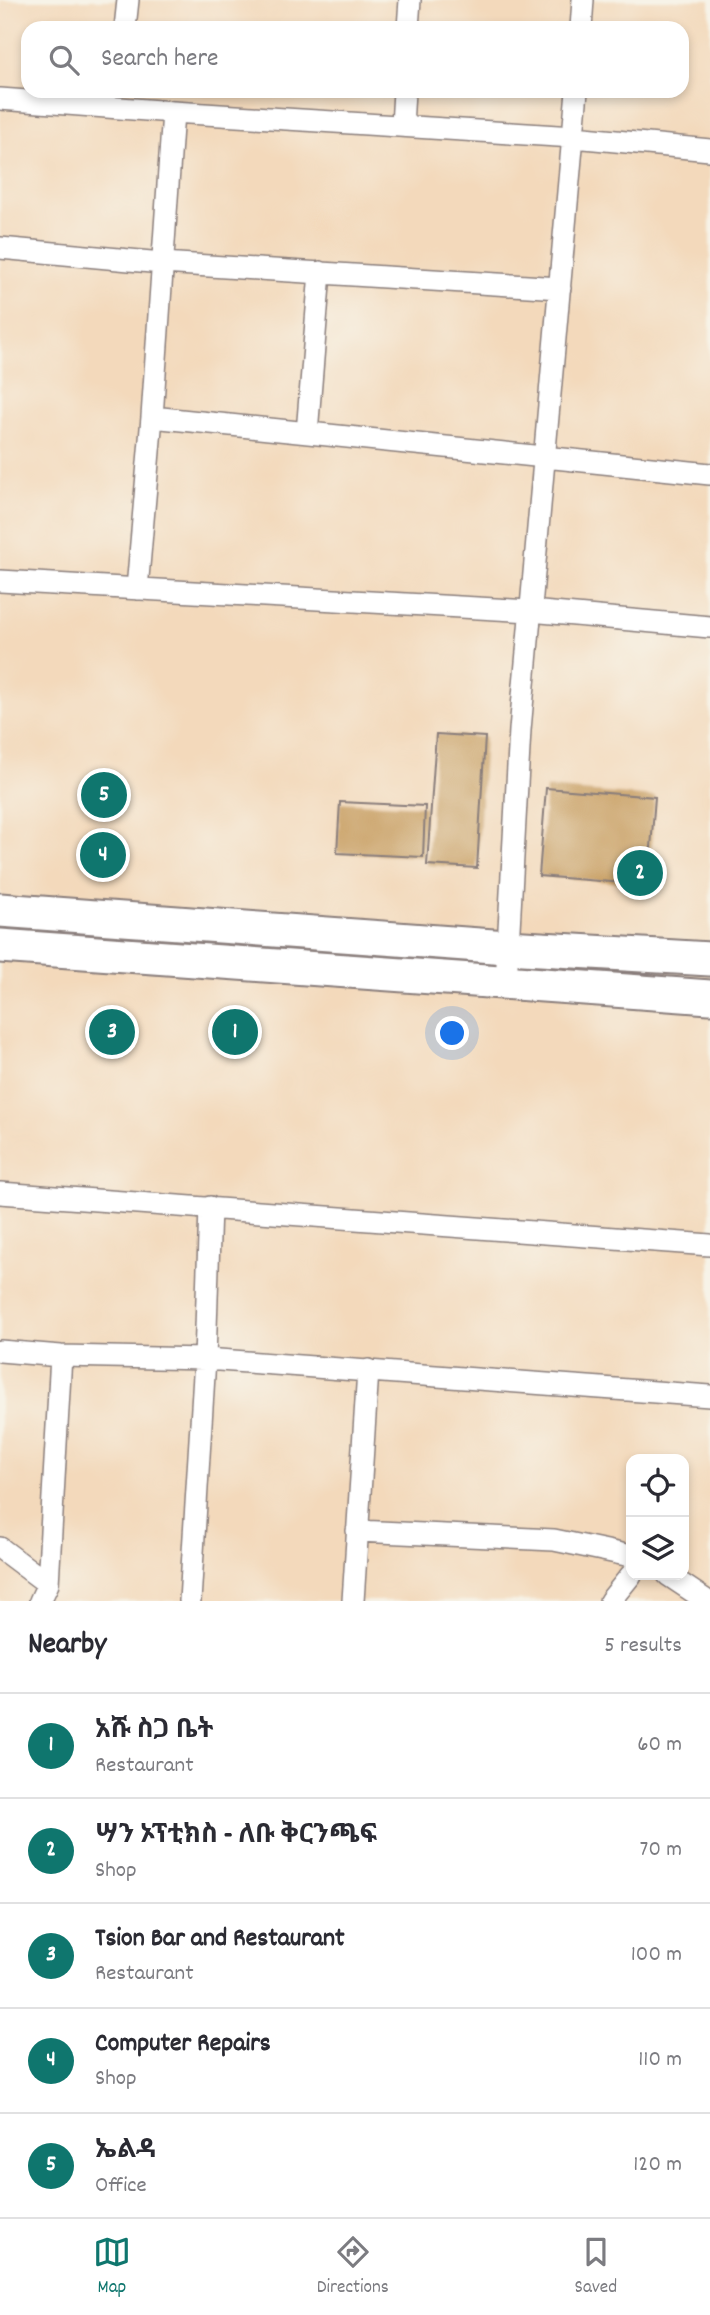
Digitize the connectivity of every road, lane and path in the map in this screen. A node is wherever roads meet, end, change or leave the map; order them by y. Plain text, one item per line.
1 (128, 0) edge
2 (410, 0) edge
3 (583, 0) edge
4 (126, 21) edge
5 (408, 21) edge
6 (582, 21) edge
7 (404, 98) edge
8 (577, 98) edge
9 (0, 99) edge
10 (118, 99) edge
11 (173, 112) junction
12 (402, 126) junction
13 (574, 137) junction
14 (710, 150) edge
15 (0, 248) edge
16 (162, 262) junction
17 (320, 272) junction
18 (560, 288) junction
19 (152, 417) junction
20 (307, 433) junction
21 (545, 458) junction
22 (710, 474) edge
23 (0, 581) edge
24 (137, 589) junction
25 (530, 611) junction
26 (710, 627) edge
27 (0, 910) edge
28 (0, 946) edge
29 (508, 947) junction
30 (710, 959) edge
31 (506, 983) junction
32 (710, 998) edge
33 (0, 1193) edge
34 (210, 1207) junction
35 (710, 1245) edge
36 (0, 1351) edge
37 (61, 1356) junction
38 (205, 1359) junction
39 (368, 1370) junction
40 (710, 1396) edge
41 (356, 1531) junction
42 (0, 1548) edge
43 (626, 1555) edge
44 (627, 1580) edge
45 (676, 1580) edge
46 (44, 1593) edge
47 (190, 1601) edge
48 (353, 1601) edge
49 (610, 1601) edge
50 (707, 1601) edge

1 - 4 street
2 - 5 street
3 - 6 street
7 - 12 street
8 - 13 street
9 - 10 street
10 - 11 street
11 - 12 street
11 - 16 street
12 - 13 street
13 - 14 street
13 - 18 street
15 - 16 street
16 - 17 street
16 - 19 street
17 - 18 street
17 - 20 street
18 - 21 street
19 - 20 street
19 - 24 street
20 - 21 street
21 - 22 street
21 - 25 street
23 - 24 street
24 - 25 street
25 - 26 street
25 - 29 street
27 - 29 main road
28 - 31 main road
29 - 30 main road
29 - 31 street
31 - 32 main road
33 - 34 street
34 - 35 street
34 - 38 street
36 - 37 street
37 - 38 street
37 - 46 street
38 - 39 street
38 - 47 street
39 - 40 street
39 - 41 street
41 - 43 street
41 - 48 street
42 - 46 street
44 - 49 street
45 - 50 street

